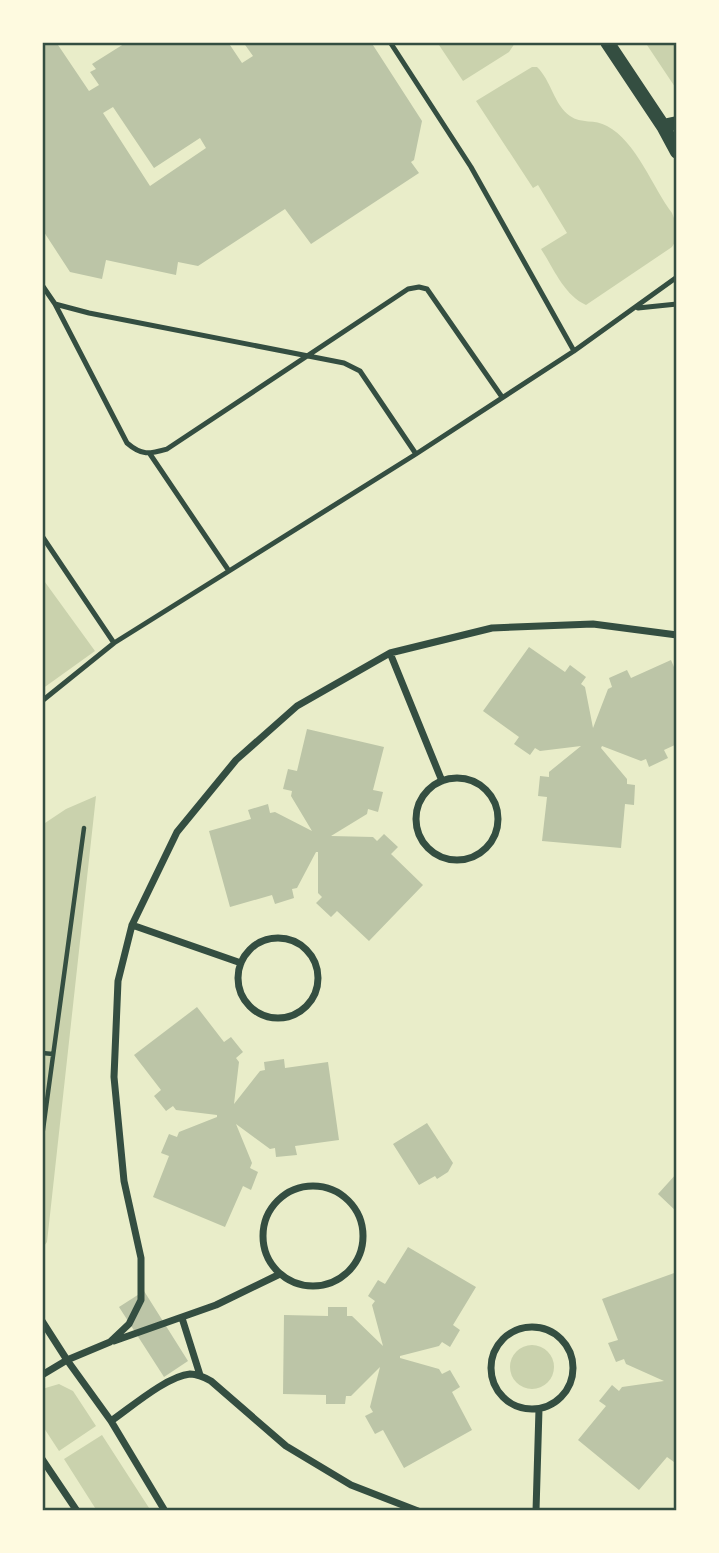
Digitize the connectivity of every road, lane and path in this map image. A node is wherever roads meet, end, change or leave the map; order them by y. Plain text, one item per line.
1 (390, 42) edge
2 (607, 42) edge
3 (670, 125) edge
4 (677, 152) edge
5 (677, 277) edge
6 (42, 285) edge
7 (55, 304) junction
8 (677, 304) edge
9 (635, 309) junction
10 (574, 351) junction
11 (310, 355) junction
12 (502, 397) junction
13 (150, 454) junction
14 (416, 454) junction
15 (42, 536) edge
16 (229, 571) junction
17 (677, 635) edge
18 (114, 643) junction
19 (390, 653) junction
20 (42, 701) edge
21 (442, 781) junction
22 (84, 828) dead end
23 (132, 925) junction
24 (241, 963) junction
25 (42, 1053) edge
26 (53, 1054) junction
27 (42, 1137) edge
28 (280, 1273) junction
29 (182, 1318) junction
30 (42, 1321) edge
31 (110, 1342) junction
32 (67, 1360) junction
33 (42, 1375) edge
34 (200, 1375) junction
35 (539, 1409) junction
36 (111, 1421) junction
37 (42, 1459) edge
38 (77, 1511) edge
39 (165, 1511) edge
40 (418, 1511) edge
41 (536, 1511) edge

1 - 10 lane
2 - 3 main road
3 - 4 main road
5 - 9 lane
6 - 7 lane
7 - 11 lane
7 - 13 lane
8 - 9 lane
9 - 10 lane
10 - 12 lane
11 - 12 lane
11 - 13 lane
11 - 14 lane
12 - 14 lane
13 - 16 lane
14 - 16 lane
15 - 18 lane
16 - 18 lane
17 - 19 street
18 - 20 lane
19 - 21 street
19 - 23 street
21 - 21 street
22 - 26 path
23 - 24 street
23 - 31 street
24 - 24 street
25 - 26 path
26 - 27 path
28 - 28 street
28 - 29 street
29 - 31 street
29 - 34 street
30 - 32 street
31 - 32 street
32 - 33 street
32 - 36 street
34 - 36 street
34 - 40 street
35 - 35 street
35 - 41 street
36 - 39 street
37 - 38 street

